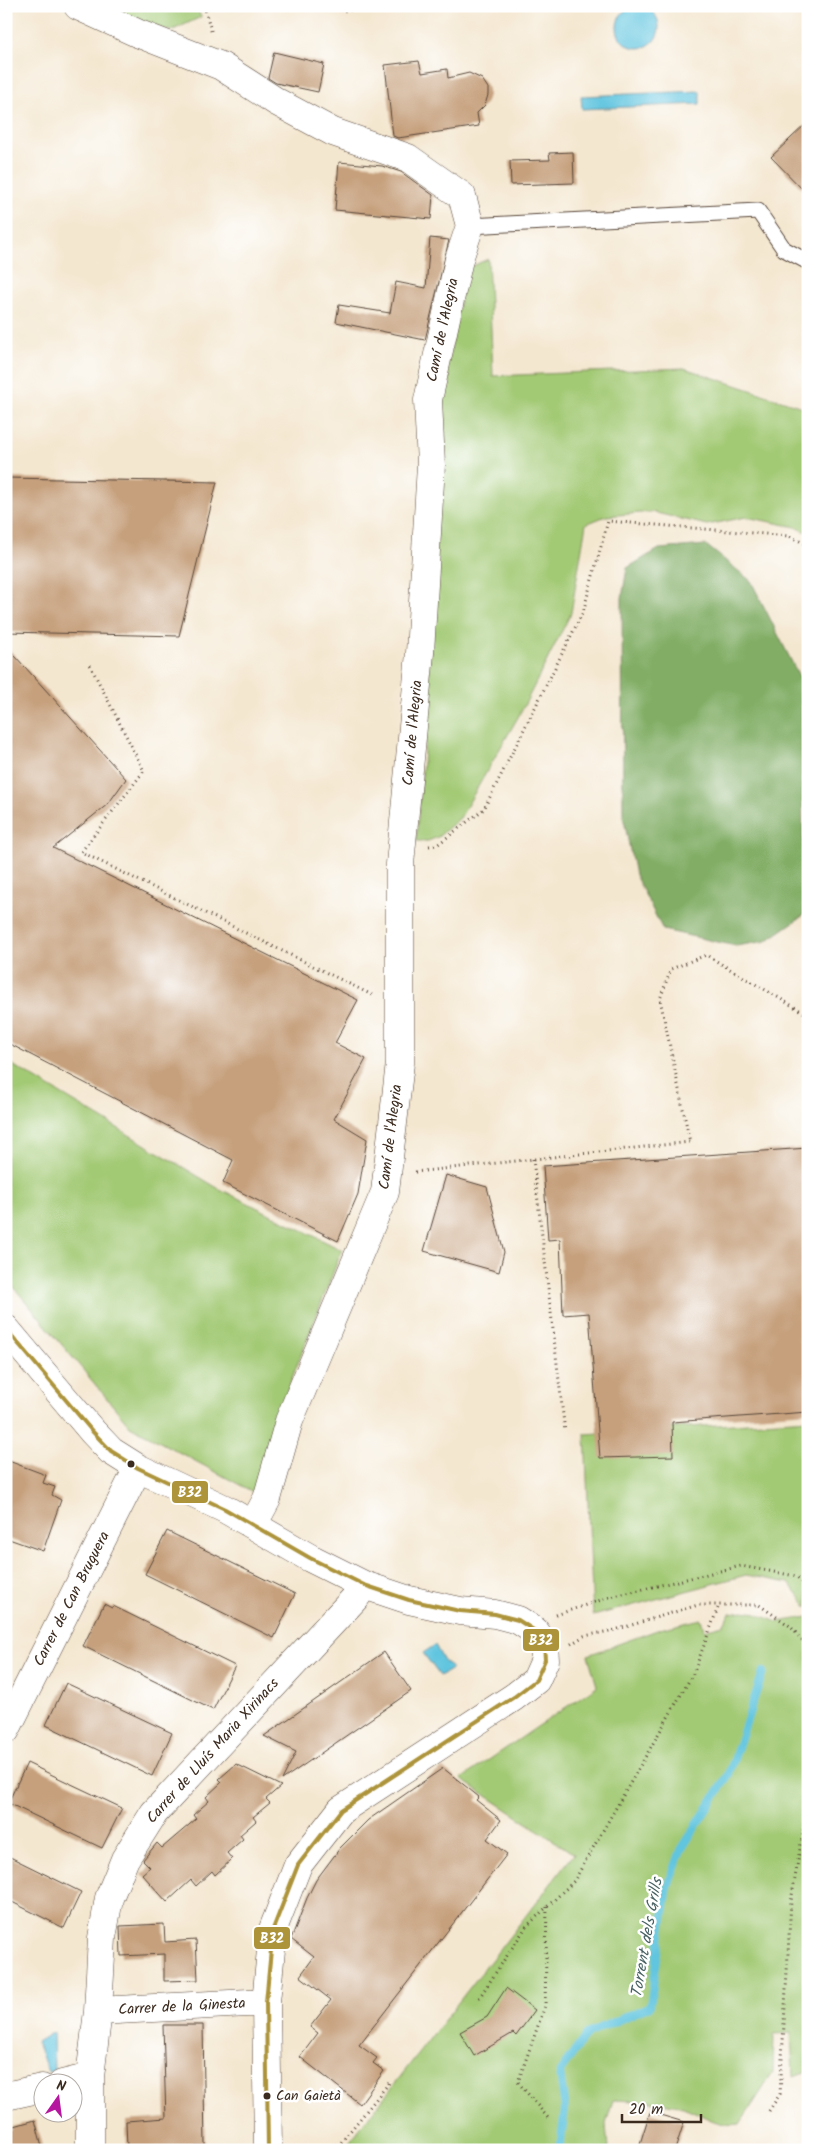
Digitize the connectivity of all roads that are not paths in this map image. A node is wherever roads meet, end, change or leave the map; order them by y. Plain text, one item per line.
1 (78, 6) edge
2 (470, 226) junction
3 (808, 262) edge
4 (6, 1329) edge
5 (138, 1468) junction
6 (253, 1525) junction
7 (364, 1585) junction
8 (6, 1730) edge
9 (266, 2002) junction
10 (98, 2012) junction
11 (90, 2077) junction
12 (82, 2079) edge
13 (32, 2090) edge
14 (6, 2096) edge
15 (90, 2150) edge
16 (268, 2150) edge

1 - 2 street
2 - 3 lane
2 - 6 street, Camí de l'Alegria
4 - 5 street
5 - 6 street
5 - 8 street, Carrer de Can Bruguera
6 - 7 street
7 - 9 street
7 - 10 street, Carrer de Lluís Maria Xirinacs
9 - 10 street, Carrer de la Ginesta
9 - 16 street
10 - 11 street, Carrer de Lluís Maria Xirinacs
11 - 12 street
11 - 15 street, Carrer de Lluís Maria Xirinacs
13 - 14 street

